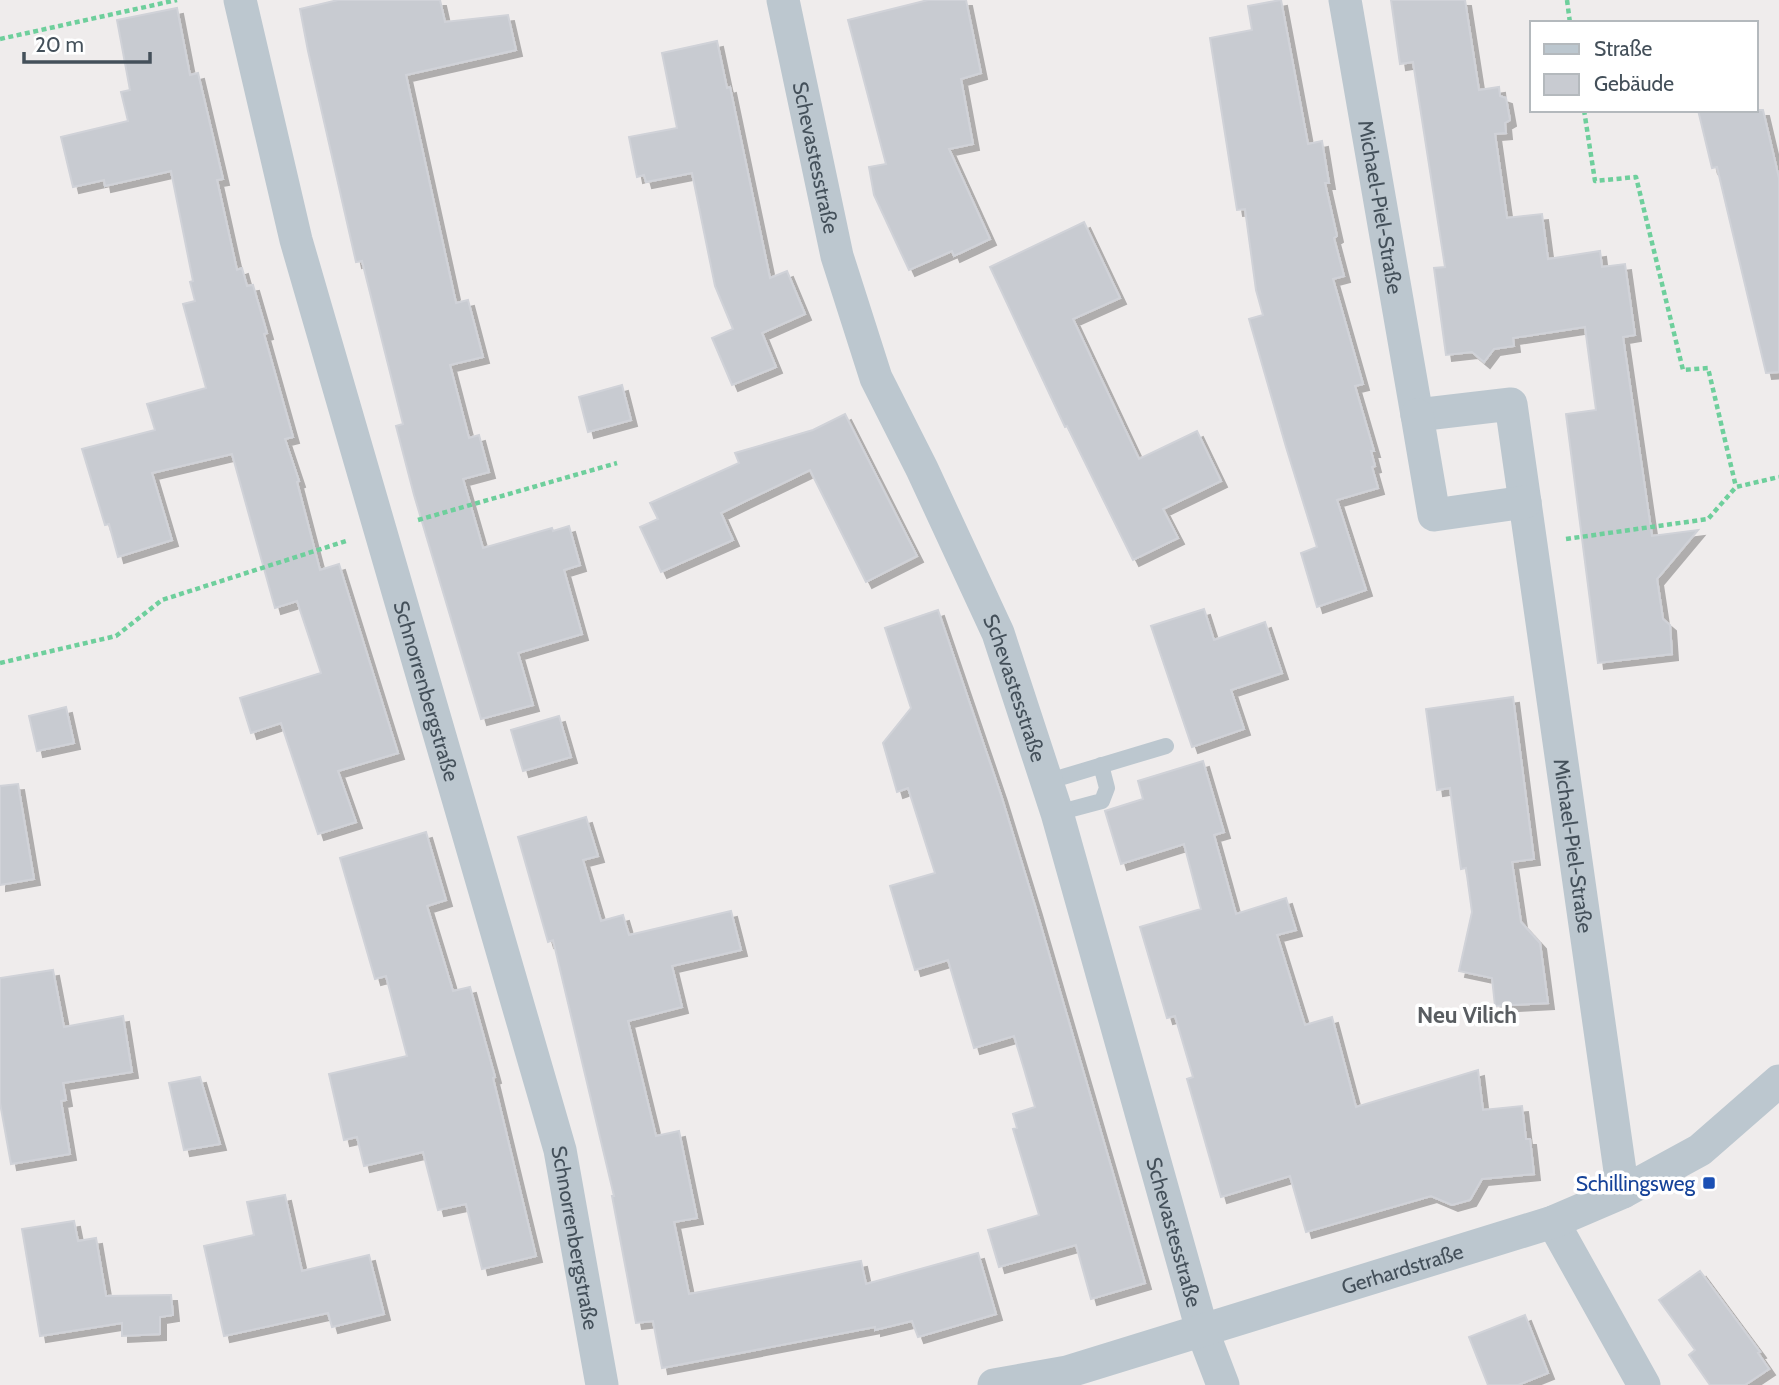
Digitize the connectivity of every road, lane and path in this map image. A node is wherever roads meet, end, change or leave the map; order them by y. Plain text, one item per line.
1 (177, 0) edge
2 (240, 0) edge
3 (783, 0) edge
4 (1345, 0) edge
5 (1567, 0) edge
6 (1570, 21) edge
7 (0, 39) edge
8 (1584, 112) edge
9 (1417, 415) junction
10 (617, 463) dead end
11 (1779, 477) edge
12 (1736, 487) junction
13 (1525, 502) junction
14 (380, 530) junction
15 (1531, 544) junction
16 (0, 663) edge
17 (1166, 746) dead end
18 (1101, 765) junction
19 (1046, 782) junction
20 (1057, 813) junction
21 (1779, 1082) edge
22 (1623, 1192) junction
23 (1553, 1222) junction
24 (1202, 1330) junction
25 (602, 1385) edge
26 (994, 1385) edge
27 (1223, 1385) edge
28 (1644, 1385) edge

1 - 7 path
2 - 14 street, Schnorrenbergstraße
3 - 19 street, Schevastesstraße
4 - 9 street, Michael-Piel-Straße
5 - 6 path
8 - 12 path
9 - 13 street, Michael-Piel-Straße
9 - 13 street, Michael-Piel-Straße
10 - 14 path
11 - 12 path
12 - 15 path
13 - 15 street, Michael-Piel-Straße
14 - 16 path
14 - 25 street, Schnorrenbergstraße
15 - 22 street, Michael-Piel-Straße
17 - 18 lane
18 - 19 lane
18 - 20 lane
19 - 20 street, Schevastesstraße
20 - 24 street, Schevastesstraße
21 - 22 street, Gerhardstraße
22 - 23 street, Gerhardstraße
23 - 24 street, Gerhardstraße
23 - 28 street
24 - 26 street, Gerhardstraße
24 - 27 street, Schevastesstraße

